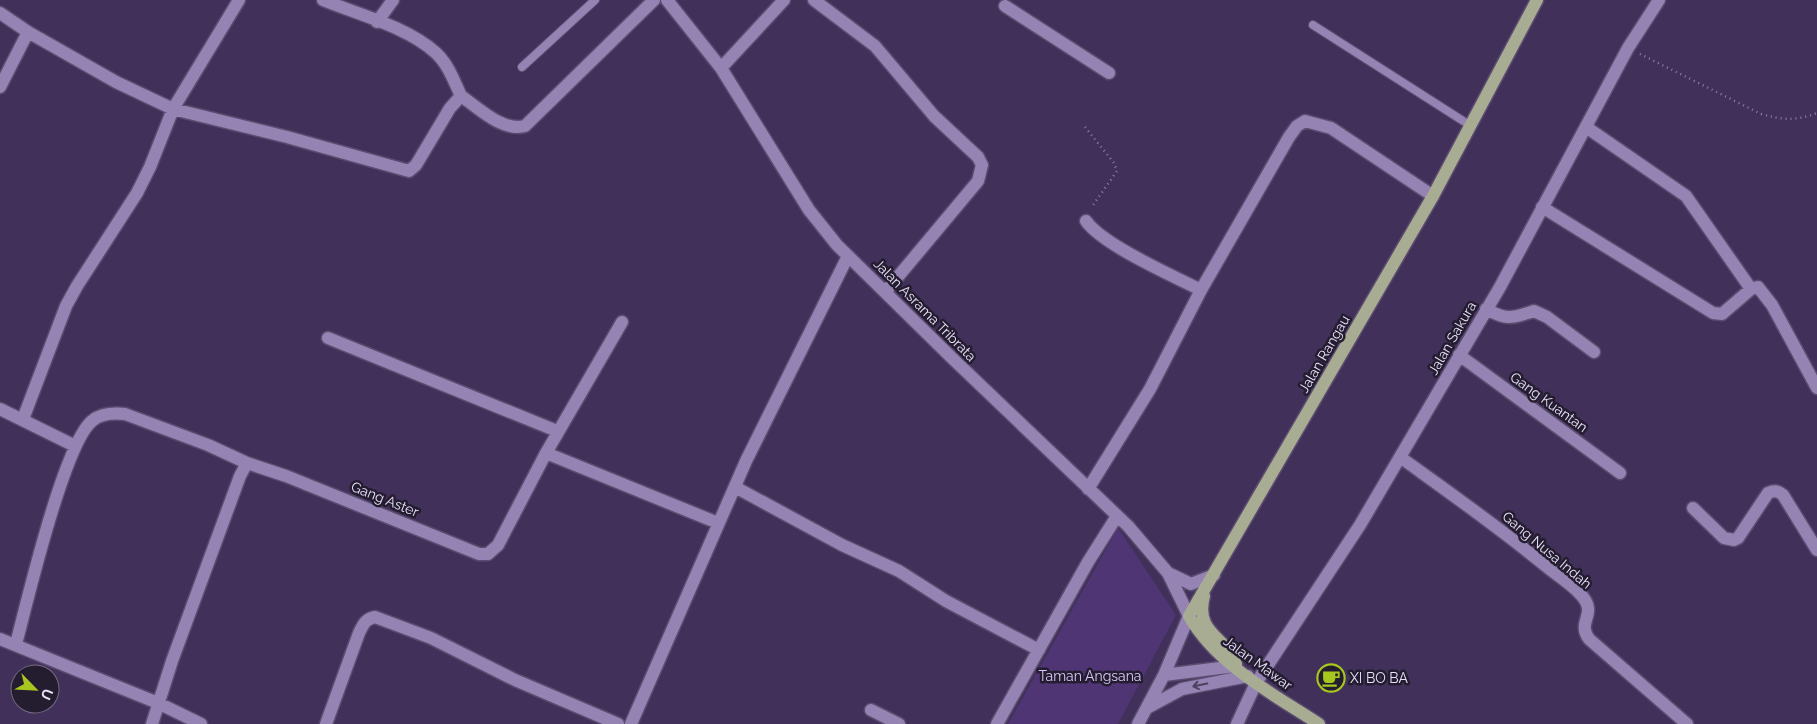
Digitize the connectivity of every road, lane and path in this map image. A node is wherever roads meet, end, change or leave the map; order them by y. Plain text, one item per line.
1 (239, 0) edge
2 (323, 0) edge
3 (393, 0) edge
4 (595, 0) edge
5 (654, 0) edge
6 (667, 0) edge
7 (784, 0) edge
8 (814, 0) edge
9 (1659, 0) edge
10 (1535, 1) edge
11 (1004, 2) edge
12 (0, 13) edge
13 (377, 22) junction
14 (1313, 25) dead end
15 (28, 32) junction
16 (1628, 48) junction
17 (522, 67) dead end
18 (722, 68) junction
19 (1109, 73) dead end
20 (0, 87) edge
21 (461, 96) junction
22 (173, 109) junction
23 (1817, 112) edge
24 (1471, 126) junction
25 (1586, 126) junction
26 (1085, 127) dead end
27 (1434, 196) junction
28 (1542, 207) junction
29 (1086, 221) joint
30 (848, 256) junction
31 (1751, 288) junction
32 (1201, 290) junction
33 (886, 291) junction
34 (1486, 309) junction
35 (622, 322) dead end
36 (328, 338) dead end
37 (1594, 352) dead end
38 (1459, 355) junction
39 (1817, 388) edge
40 (0, 409) edge
41 (23, 419) junction
42 (557, 430) junction
43 (75, 446) junction
44 (546, 453) junction
45 (1400, 457) junction
46 (247, 463) junction
47 (1620, 473) dead end
48 (734, 487) junction
49 (1088, 488) junction
50 (1693, 508) dead end
51 (1117, 516) junction
52 (718, 523) junction
53 (1817, 550) edge
54 (1168, 573) junction
55 (1214, 575) junction
56 (1184, 581) junction
57 (1199, 605) junction
58 (1189, 616) junction
59 (0, 639) edge
60 (16, 644) junction
61 (1040, 650) junction
62 (1236, 666) junction
63 (1164, 675) junction
64 (1252, 679) junction
65 (158, 703) junction
66 (1147, 708) junction
67 (871, 710) dead end
68 (152, 724) edge
69 (201, 724) edge
70 (326, 724) edge
71 (618, 724) edge
72 (631, 724) edge
73 (900, 724) edge
74 (997, 724) edge
75 (1138, 724) edge
76 (1237, 724) edge
77 (1319, 724) edge
78 (1687, 724) edge

1 - 22 street
2 - 13 street
3 - 13 street
4 - 17 lane
5 - 21 street
6 - 18 street, Jalan Asrama Tribrata
7 - 18 street
8 - 33 street
9 - 16 street, Jalan Sakura
10 - 24 main road, Jalan Rangau
11 - 19 street
12 - 15 street
13 - 21 street
14 - 24 lane
15 - 20 street
15 - 22 street
16 - 23 path
16 - 25 street, Jalan Sakura
18 - 30 street, Jalan Asrama Tribrata
21 - 22 street
22 - 41 street
24 - 27 main road, Jalan Rangau
25 - 28 street, Jalan Sakura
25 - 31 street
26 - 29 path
27 - 32 street
27 - 55 main road, Jalan Rangau
28 - 31 street
28 - 34 street, Jalan Sakura
29 - 32 street
30 - 33 street, Jalan Asrama Tribrata
30 - 48 street
31 - 39 street
32 - 49 street
33 - 49 street, Jalan Asrama Tribrata
34 - 37 street
34 - 38 street, Jalan Sakura
35 - 42 street
36 - 42 street
38 - 45 street, Jalan Sakura
38 - 47 street, Gang Kuantan
40 - 41 street
41 - 43 street
42 - 44 street
43 - 46 street
43 - 60 street
44 - 46 street, Gang Aster
44 - 52 street
45 - 64 street, Jalan Sakura
45 - 78 street, Gang Nusa Indah
46 - 65 street
48 - 52 street
48 - 61 street
49 - 51 street, Jalan Asrama Tribrata
50 - 53 street
51 - 54 street, Jalan Asrama Tribrata
51 - 61 street
52 - 72 street
54 - 56 street
54 - 58 street, Jalan Asrama Tribrata
55 - 56 street
55 - 57 main road, Jalan Rangau
56 - 57 street
57 - 58 main road, Jalan Rangau
57 - 62 main road
58 - 62 main road, Jalan Mawar
58 - 63 street, Jalan Rangau
59 - 60 street
60 - 65 street
61 - 74 street
62 - 63 street
62 - 64 main road, Jalan Mawar
63 - 66 street, Jalan Rangau
64 -> 66 street
64 - 76 street, Jalan Sakura
64 - 77 main road, Jalan Mawar
65 - 68 street
65 - 69 street
66 - 75 street, Jalan Rangau
67 - 73 street
70 - 71 street

